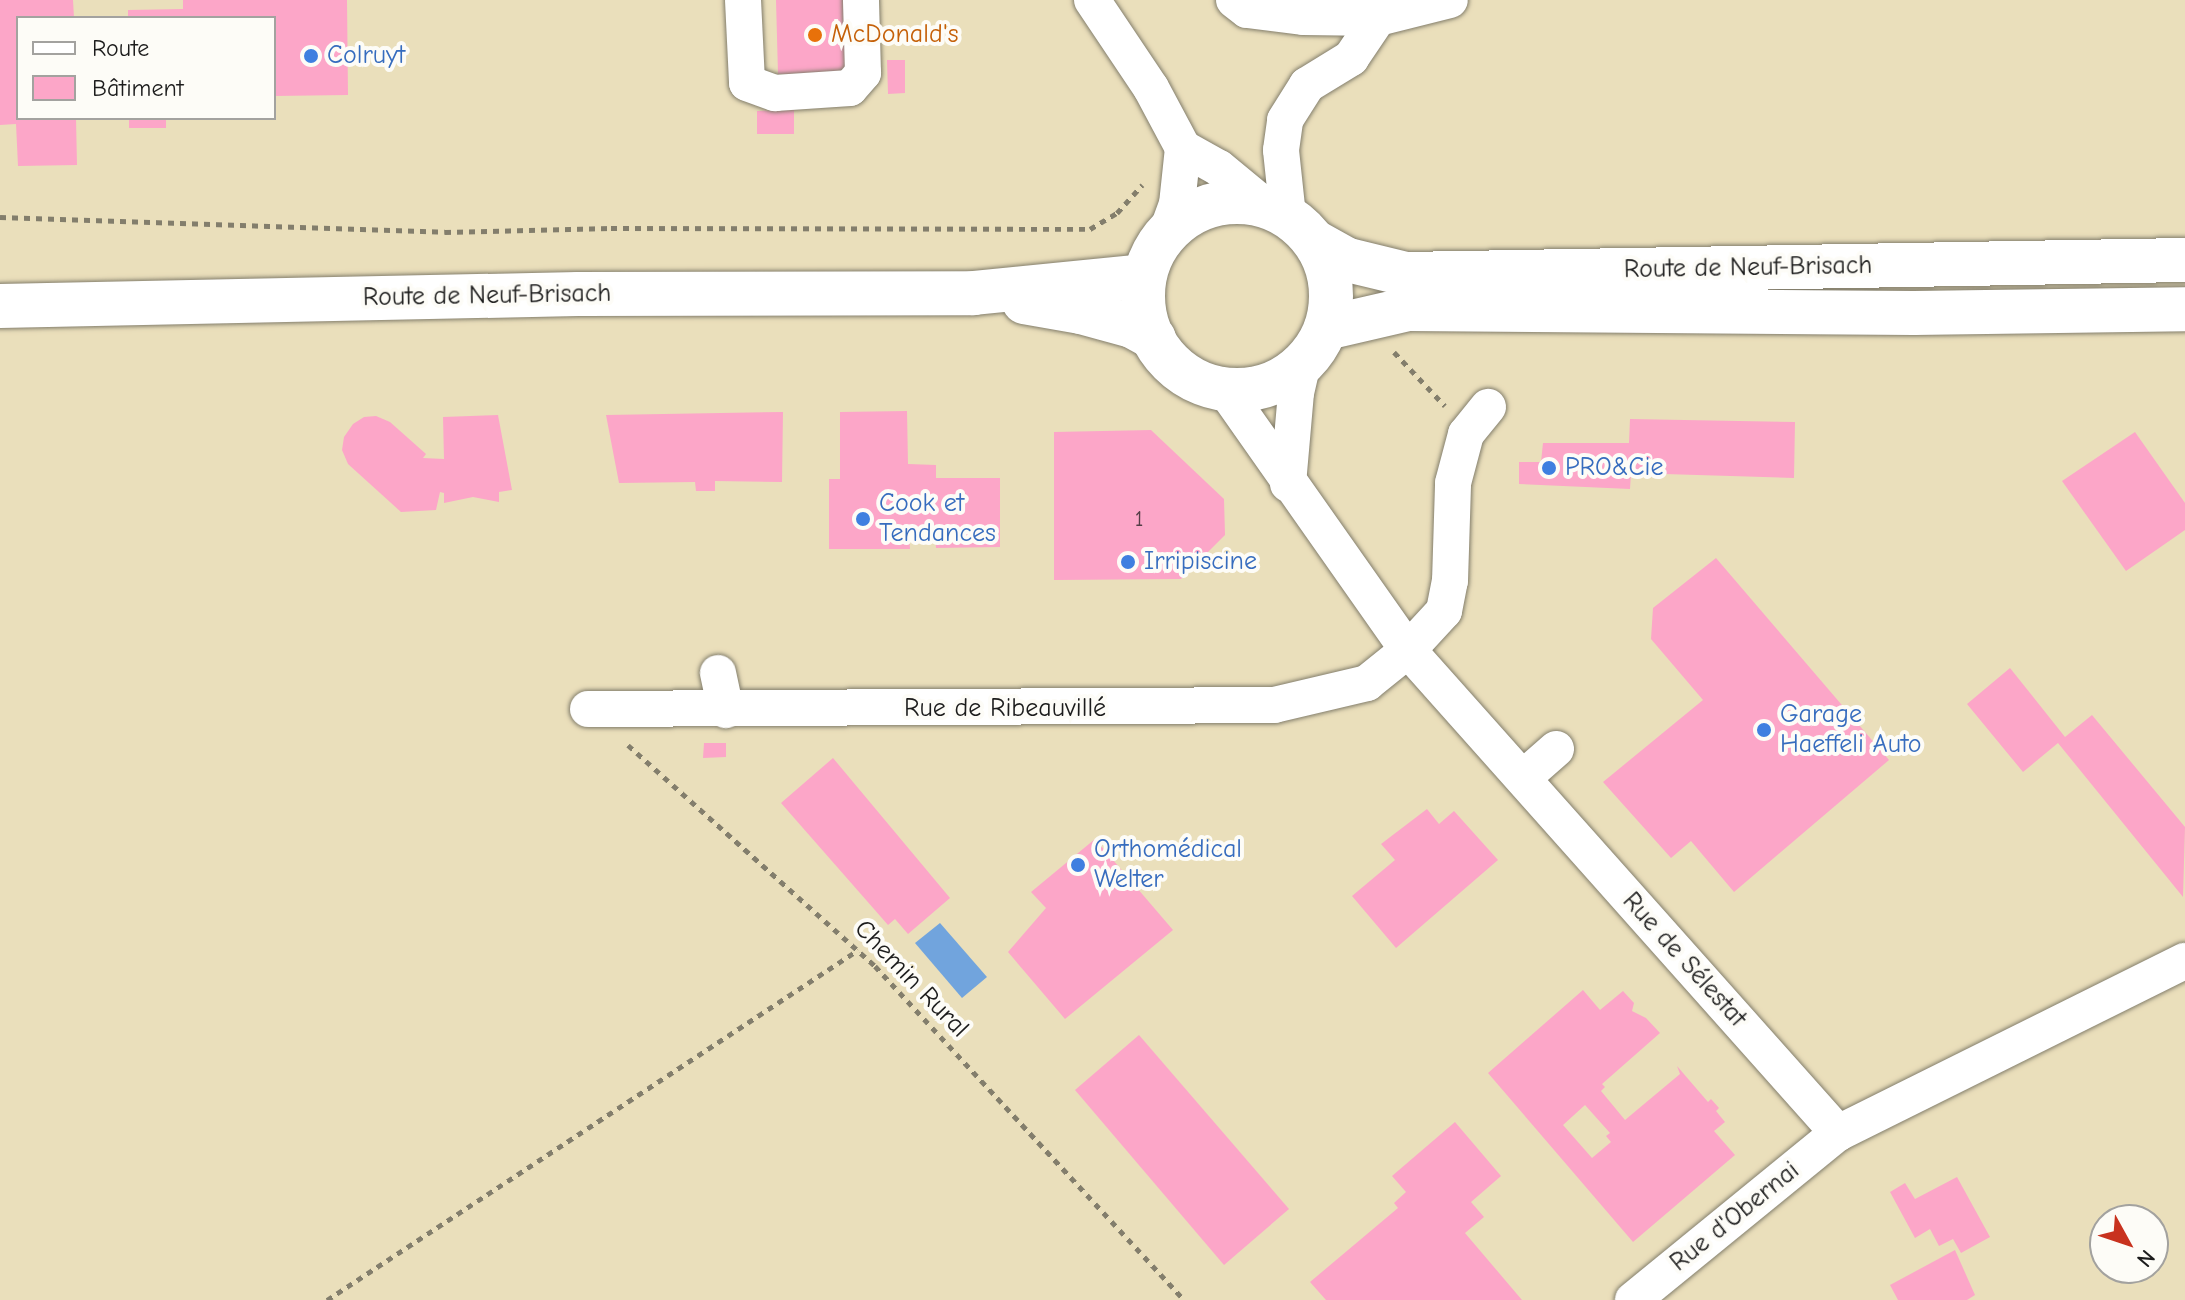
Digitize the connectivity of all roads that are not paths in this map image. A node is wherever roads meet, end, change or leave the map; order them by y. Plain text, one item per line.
1 (743, 0) edge
2 (861, 0) edge
3 (1092, 0) edge
4 (1234, 0) edge
5 (1450, 0) edge
6 (1378, 18) junction
7 (1183, 148) junction
8 (1290, 221) junction
9 (1167, 232) junction
10 (2185, 260) edge
11 (1144, 276) junction
12 (974, 293) junction
13 (0, 306) edge
14 (2185, 309) edge
15 (1154, 338) junction
16 (1315, 346) junction
17 (1225, 390) junction
18 (1478, 418) road end
19 (1288, 484) junction
20 (1408, 650) junction
21 (718, 673) dead end
22 (588, 709) road end
23 (726, 710) junction
24 (1556, 749) dead end
25 (1523, 778) junction
26 (2185, 961) edge
27 (1838, 1133) junction
28 (1633, 1300) edge

1 - 2 street
3 - 7 street
4 - 6 street
5 - 6 street
6 - 8 street
7 - 8 street
7 - 9 street
8 - 9 main road, Route de Neuf-Brisach
8 - 10 main road, Route de Neuf-Brisach
8 - 16 main road
9 - 11 main road, Route de Neuf-Brisach
11 - 12 main road, Route de Neuf-Brisach
11 - 15 main road, Route de Neuf-Brisach
12 - 13 main road, Route de Neuf-Brisach
12 - 15 main road, Route de Neuf-Brisach
14 - 16 main road, Route de Neuf-Brisach
15 - 17 main road, Route de Neuf-Brisach
16 - 17 main road, Route de Neuf-Brisach
16 - 19 street
17 - 19 street, Rue de Sélestat
18 - 20 street, Rue de Ribeauvillé
19 - 20 street, Rue de Sélestat
20 - 23 street, Rue de Ribeauvillé
20 - 25 street, Rue de Sélestat
21 - 23 street
22 - 23 street, Rue de Ribeauvillé
24 - 25 street
25 - 27 street, Rue de Sélestat
26 - 27 street
27 - 28 street, Rue d'Obernai

